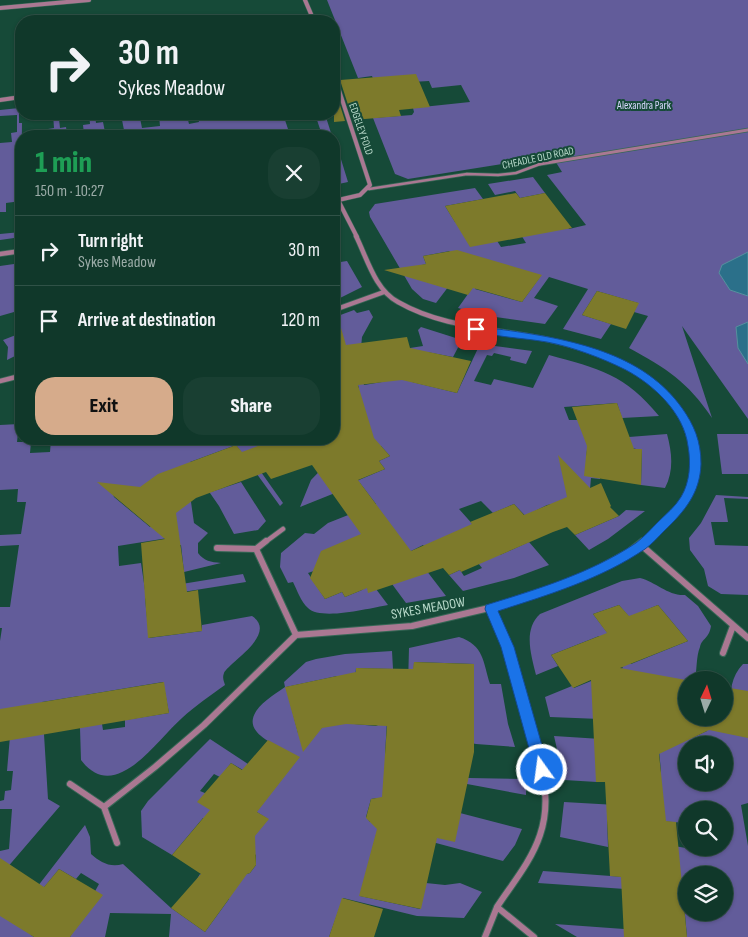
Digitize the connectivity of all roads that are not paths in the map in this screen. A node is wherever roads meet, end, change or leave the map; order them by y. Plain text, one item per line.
1 (89, 0) edge
2 (306, 0) edge
3 (0, 8) edge
4 (312, 15) edge
5 (340, 92) edge
6 (15, 98) edge
7 (0, 100) edge
8 (748, 130) edge
9 (540, 164) joint
10 (369, 189) junction
11 (340, 200) edge
12 (340, 209) edge
13 (15, 252) edge
14 (0, 254) edge
15 (384, 292) junction
16 (340, 308) edge
17 (15, 377) edge
18 (0, 381) edge
19 (283, 529) dead end
20 (641, 545) junction
21 (217, 548) dead end
22 (256, 548) junction
23 (491, 609) junction
24 (733, 626) junction
25 (296, 635) junction
26 (748, 638) edge
27 (723, 653) dead end
28 (70, 784) dead end
29 (104, 807) junction
30 (117, 843) dead end
31 (497, 906) junction
32 (485, 937) edge
33 (534, 937) edge

1 - 3 street
2 - 4 street
5 - 10 street, EDGELEY FOLD
6 - 7 street
8 - 9 street, CHEADLE OLD ROAD
9 - 10 lane, CHEADLE OLD ROAD
10 - 11 street, CHEADLE OLD ROAD
12 - 15 street
13 - 14 street
15 - 16 street
15 - 20 street, SYKES MEADOW
17 - 18 street
19 - 22 street
20 - 23 street, SYKES MEADOW
20 - 24 street
21 - 22 street
22 - 25 street
23 - 25 street, SYKES MEADOW
23 - 31 street
24 - 26 street
24 - 27 street
25 - 29 street
28 - 29 street
29 - 30 street
31 - 32 street
31 - 33 street

